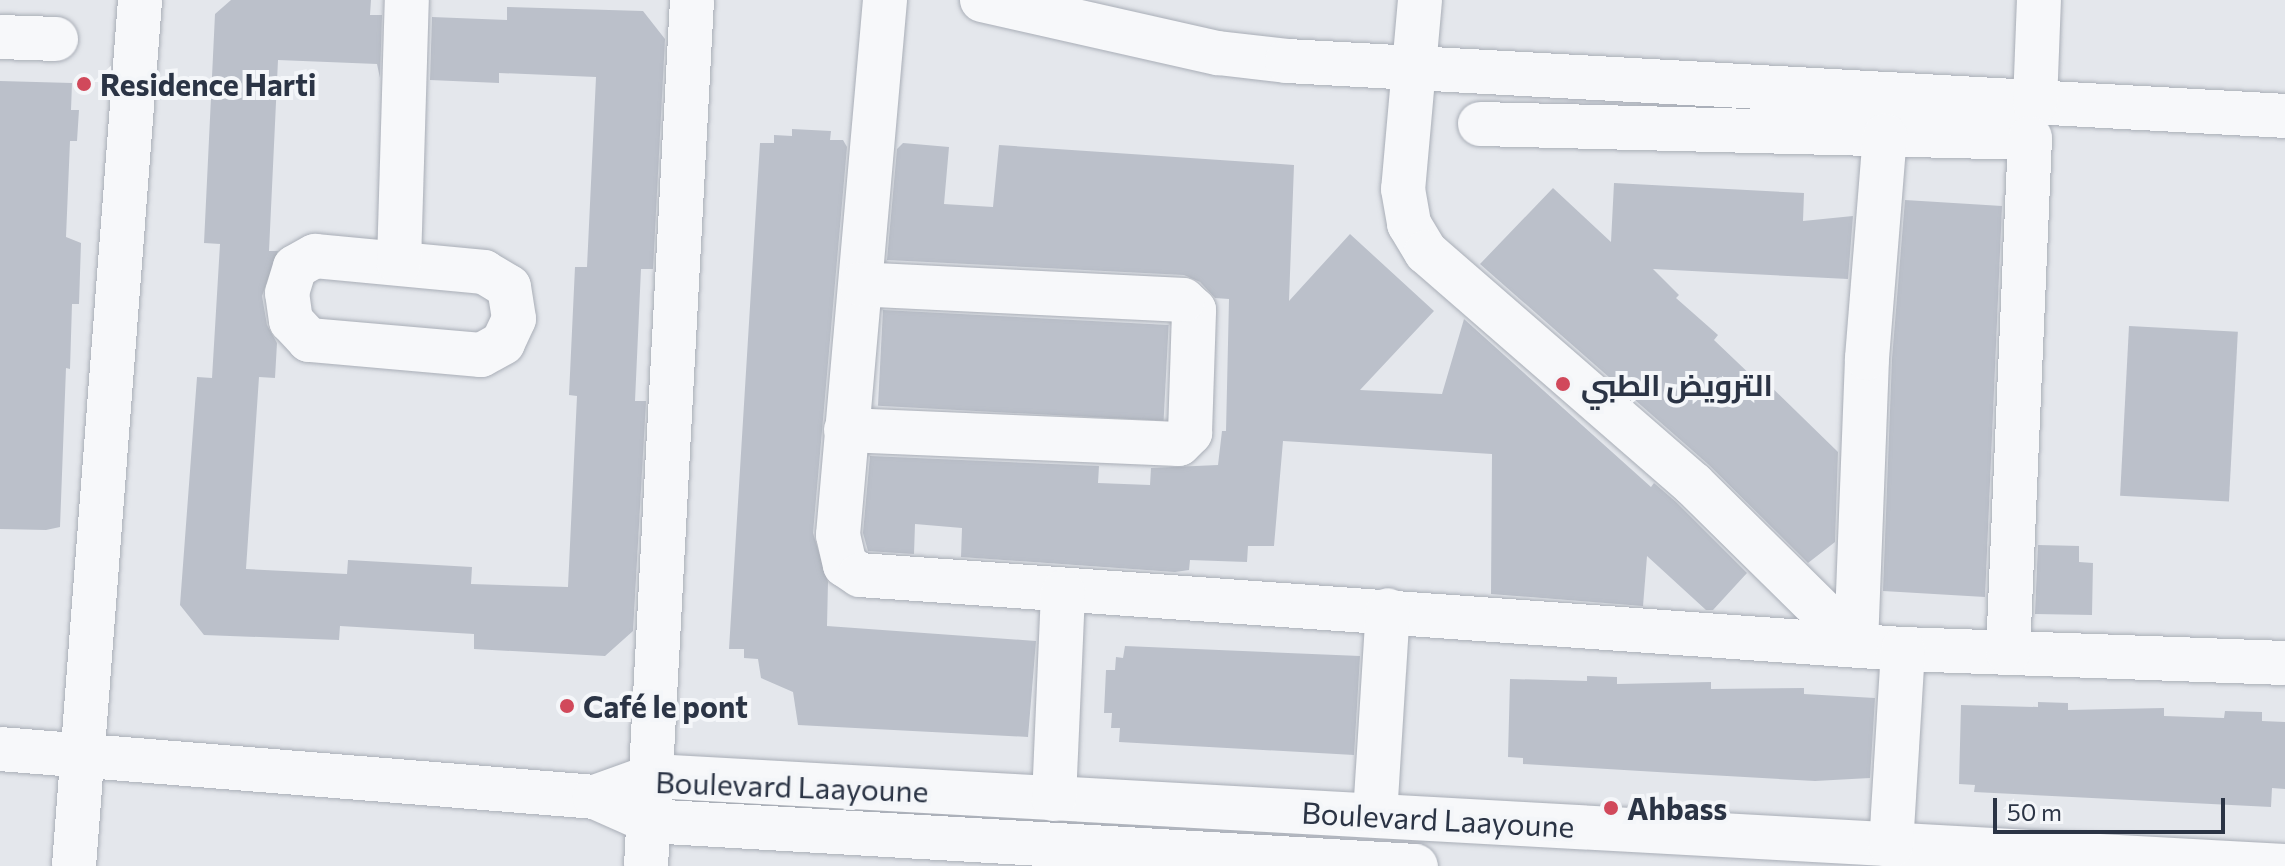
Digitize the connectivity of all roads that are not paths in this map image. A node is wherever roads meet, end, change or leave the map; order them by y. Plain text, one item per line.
1 (140, 0) edge
2 (407, 0) edge
3 (692, 0) edge
4 (885, 0) edge
5 (982, 0) edge
6 (1420, 0) edge
7 (2039, 0) edge
8 (1060, 9) edge
9 (0, 37) edge
10 (56, 39) dead end
11 (1416, 68) junction
12 (2035, 103) junction
13 (2285, 116) edge
14 (1480, 124) dead end
15 (1885, 136) junction
16 (399, 263) junction
17 (861, 284) junction
18 (846, 430) junction
19 (1063, 592) junction
20 (1388, 610) junction
21 (1856, 645) junction
22 (1903, 649) junction
23 (2008, 653) junction
24 (2285, 663) edge
25 (0, 749) edge
26 (80, 752) junction
27 (653, 776) junction
28 (899, 789) junction
29 (595, 797) junction
30 (1054, 799) junction
31 (1375, 815) junction
32 (649, 821) junction
33 (1891, 846) junction
34 (895, 852) edge
35 (1790, 853) edge
36 (74, 866) edge
37 (646, 866) edge
38 (1416, 866) edge
39 (2285, 866) edge

1 - 26 street
2 - 16 street
3 - 27 street
4 - 17 street
5 - 8 street
6 - 11 street
7 - 12 street
8 - 11 street
9 - 10 street
11 - 12 street
11 - 21 street
12 - 13 street
14 - 15 street
15 - 21 street
15 - 23 street
16 - 16 street
17 - 18 street
17 - 18 street
18 - 19 street
19 - 20 street
19 - 30 street
20 - 21 street
20 - 31 street
21 - 22 street
22 - 23 street
22 - 33 street
23 - 24 street
25 - 26 street, Boulevard Laayoune
26 - 29 street, Boulevard Laayoune
26 - 36 street
27 - 28 street, Boulevard Laayoune
27 - 29 street, Boulevard Laayoune
27 - 32 street
28 - 30 street, Boulevard Laayoune
28 - 34 street
29 - 32 street, Boulevard Laayoune
30 - 31 street, Boulevard Laayoune
31 - 35 street, Boulevard Laayoune
32 - 34 street, Boulevard Laayoune
32 - 37 street
33 - 35 street, Boulevard Laayoune
33 - 39 street, Boulevard Laayoune
34 - 38 street, Boulevard Laayoune

